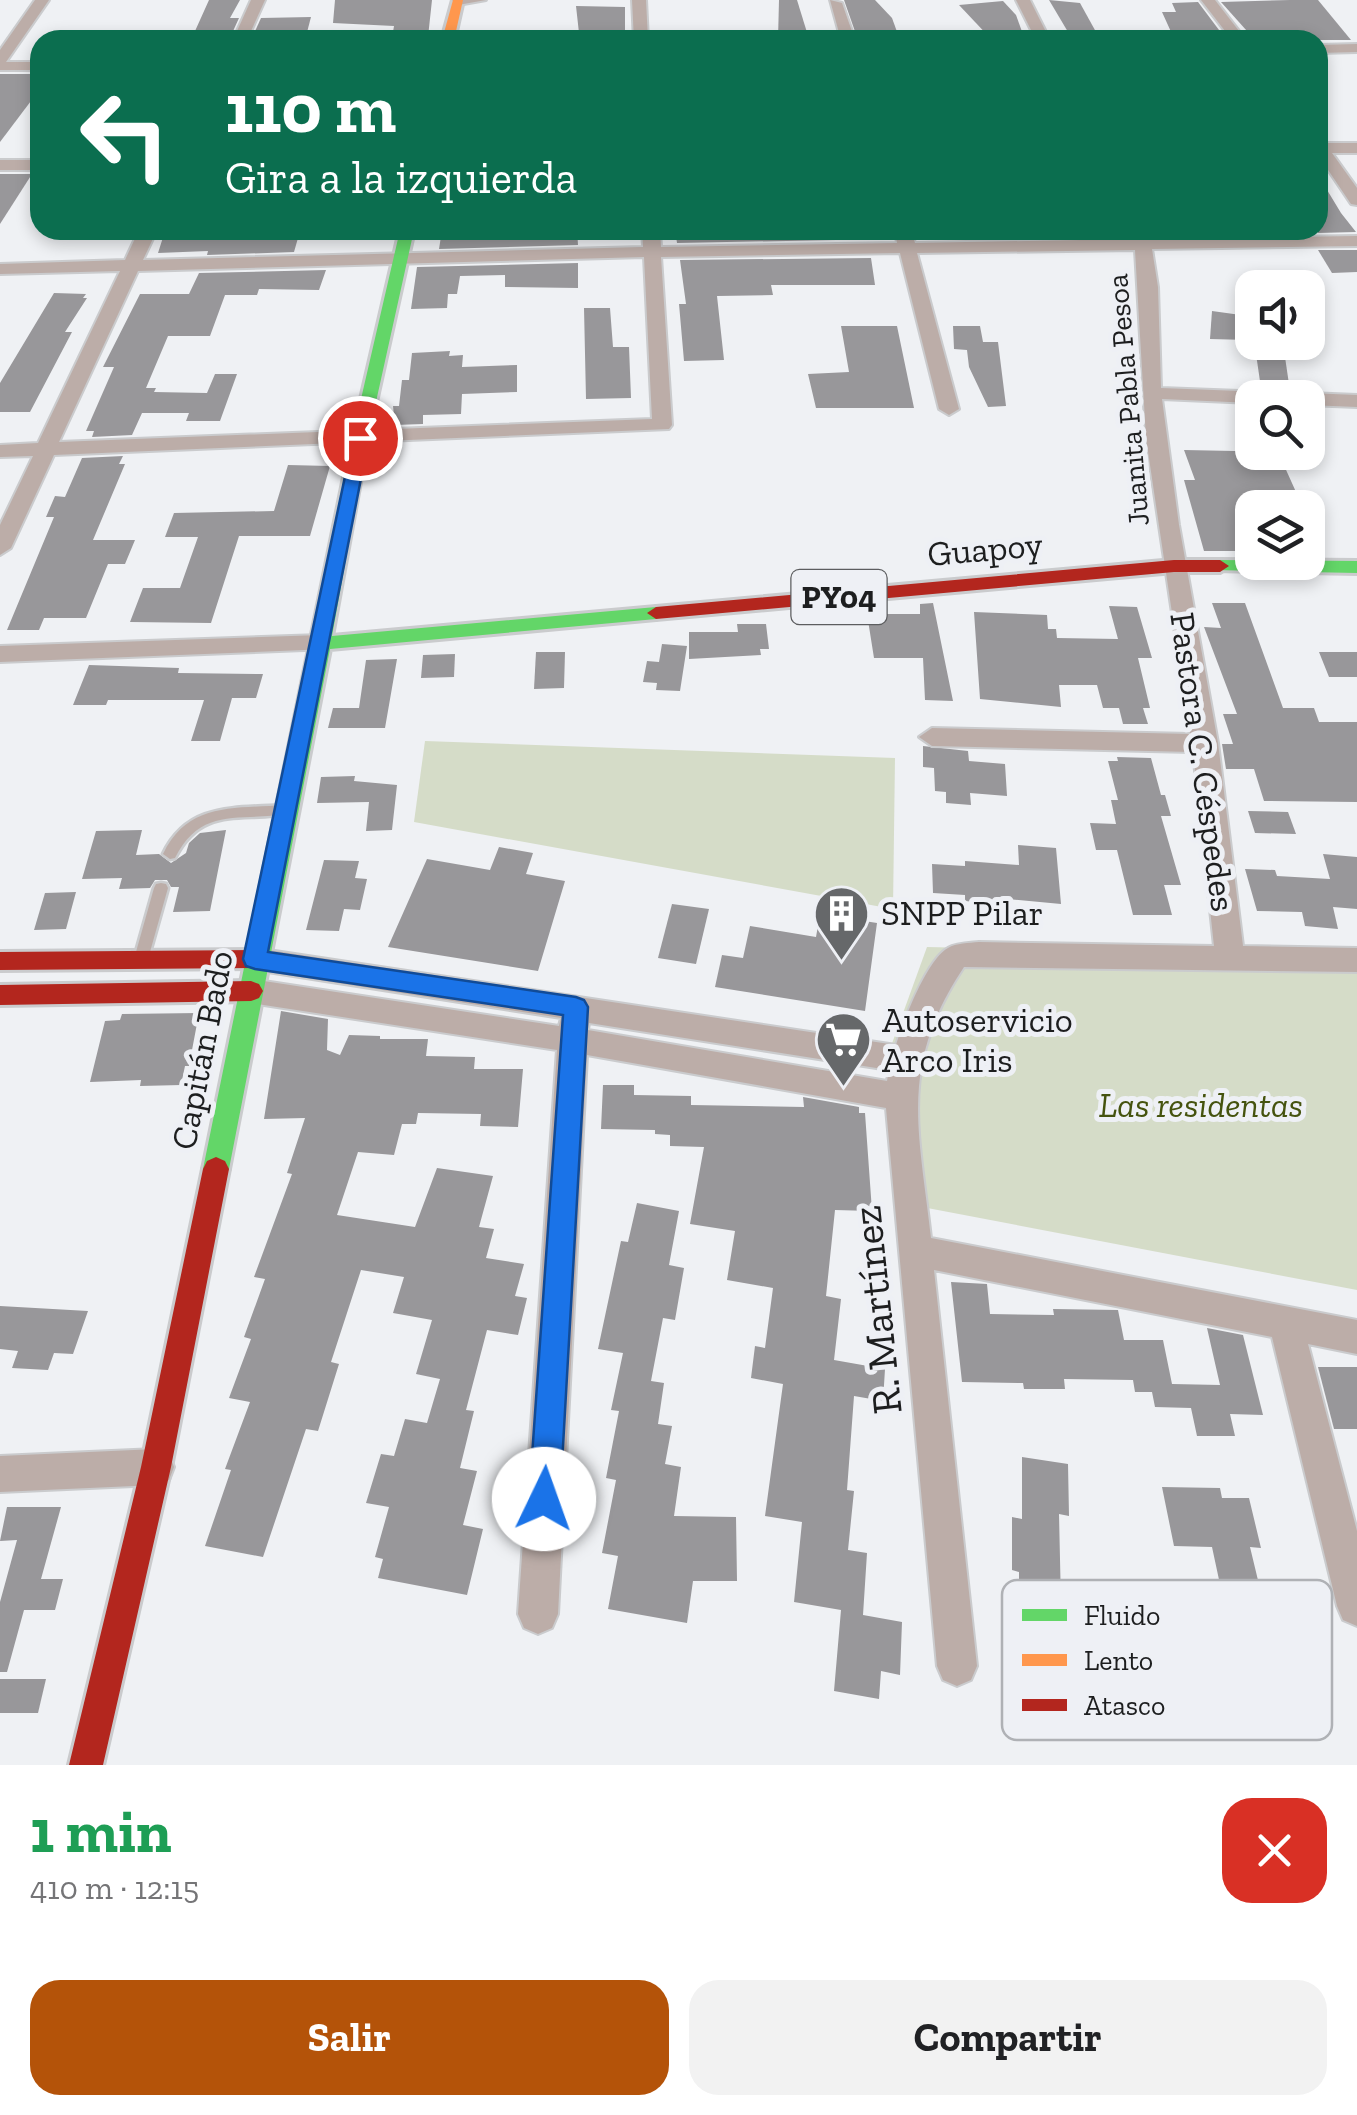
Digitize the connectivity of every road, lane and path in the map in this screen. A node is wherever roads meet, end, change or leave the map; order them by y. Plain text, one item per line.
1 (42, 0) edge
2 (258, 0) edge
3 (458, 0) edge
4 (478, 0) edge
5 (639, 0) edge
6 (1022, 0) edge
7 (1208, 0) edge
8 (835, 3) dead end
9 (244, 30) edge
10 (450, 30) edge
11 (640, 30) edge
12 (844, 30) edge
13 (1037, 30) edge
14 (1230, 30) edge
15 (1357, 48) edge
16 (1328, 49) edge
17 (0, 63) edge
18 (30, 65) edge
19 (1328, 147) edge
20 (1357, 148) edge
21 (1328, 160) edge
22 (0, 165) edge
23 (30, 165) edge
24 (1357, 200) edge
25 (143, 240) edge
26 (404, 240) edge
27 (651, 240) edge
28 (886, 240) edge
29 (905, 240) edge
30 (1141, 240) edge
31 (1328, 240) edge
32 (1357, 240) edge
33 (652, 252) junction
34 (400, 258) junction
35 (132, 265) junction
36 (0, 269) edge
37 (1152, 393) junction
38 (1235, 397) edge
39 (1325, 400) edge
40 (1357, 401) edge
41 (949, 409) dead end
42 (360, 438) junction
43 (46, 450) junction
44 (0, 451) edge
45 (0, 548) edge
46 (1174, 566) junction
47 (1357, 567) edge
48 (320, 642) junction
49 (0, 654) edge
50 (932, 737) dead end
51 (1205, 743) junction
52 (286, 809) junction
53 (170, 854) dead end
54 (160, 888) dead end
55 (1230, 958) junction
56 (255, 959) junction
57 (141, 960) junction
58 (1357, 960) edge
59 (0, 962) edge
60 (251, 990) junction
61 (0, 995) edge
62 (573, 1023) junction
63 (903, 1060) junction
64 (900, 1097) junction
65 (916, 1251) junction
66 (1286, 1325) junction
67 (1357, 1337) edge
68 (156, 1467) junction
69 (0, 1474) edge
70 (1357, 1606) edge
71 (538, 1614) dead end
72 (957, 1666) dead end
73 (86, 1765) edge

1 - 17 street
2 - 9 street
3 - 4 street
3 - 10 main road
5 - 11 street
6 - 13 street
7 - 14 street
8 - 12 street
15 - 16 street
17 - 18 street
19 - 20 street
21 - 24 street
22 - 23 street
25 - 35 street
26 - 34 main road, Capitán Bado
27 - 33 street
28 - 33 street
29 - 41 street
30 - 37 street, Juanita Pabla Pesoa
31 - 32 street
33 - 34 street
33 - 42 street
34 - 35 street
34 - 42 main road, Capitán Bado
35 - 36 street
35 - 43 street
37 - 38 street
37 - 46 street, Juanita Pabla Pesoa
39 - 40 street
42 - 43 street
42 - 48 main road, Capitán Bado
43 - 44 street
43 - 45 street
46 - 47 main road, Guapoy / PY04
46 - 48 main road, Guapoy / PY04
46 - 51 street, Pastora C. Céspedes
48 - 49 street
48 - 52 main road, Capitán Bado
50 - 51 street
51 - 55 street, Pastora C. Céspedes
52 - 53 lane
52 - 56 main road, Capitán Bado
54 - 57 lane
55 - 58 street
55 - 63 street, R. Martínez
56 - 57 main road
56 - 60 main road, Capitán Bado
56 - 62 street
57 - 59 main road
60 - 61 main road
60 - 62 street
60 - 68 main road, Capitán Bado
62 - 63 street
62 - 64 street
62 - 71 street
63 - 64 street, R. Martínez
64 - 65 street, R. Martínez
65 - 66 street
65 - 72 street, R. Martínez
66 - 67 street
66 - 70 street
68 - 69 street
68 - 73 main road, Capitán Bado

